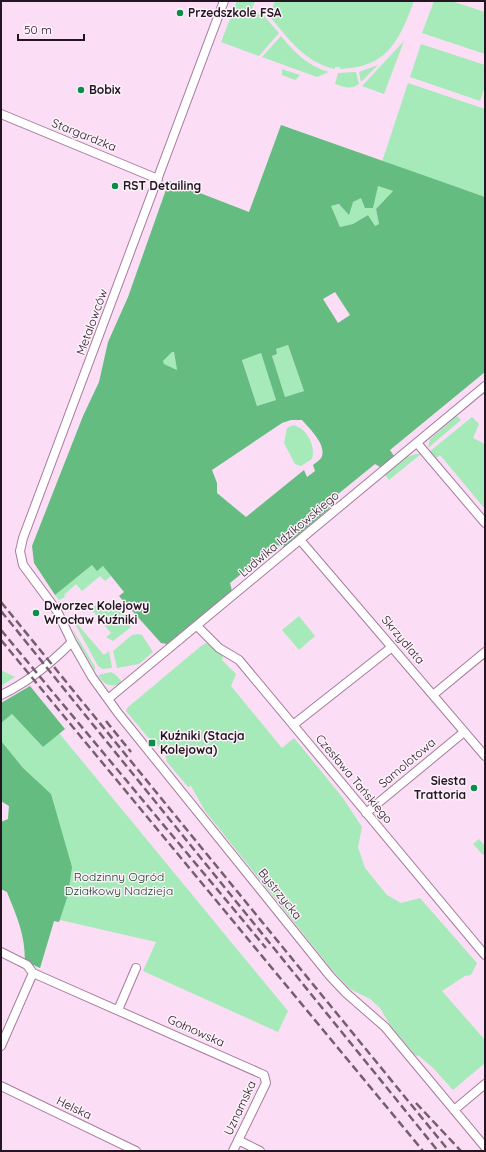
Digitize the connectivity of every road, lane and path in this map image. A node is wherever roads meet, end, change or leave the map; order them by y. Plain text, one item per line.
1 (224, 1) edge
2 (1, 114) edge
3 (158, 179) junction
4 (485, 386) edge
5 (417, 443) junction
6 (485, 523) edge
7 (301, 540) junction
8 (197, 626) junction
9 (72, 642) junction
10 (392, 647) junction
11 (485, 652) edge
12 (1, 695) edge
13 (433, 695) junction
14 (108, 699) junction
15 (293, 726) junction
16 (464, 732) junction
17 (485, 756) edge
18 (366, 813) junction
19 (1, 952) edge
20 (485, 955) edge
21 (136, 968) dead end
22 (33, 972) junction
23 (118, 1010) junction
24 (1, 1046) edge
25 (264, 1075) joint
26 (485, 1084) edge
27 (1, 1086) edge
28 (454, 1110) junction
29 (238, 1140) junction
30 (485, 1147) edge
31 (136, 1151) edge
32 (233, 1151) edge
33 (260, 1151) edge

1 - 3 street, Metalowców
2 - 3 street, Stargardzka
3 - 9 street, Metalowców
4 - 5 street, Ludwika Idzikowskiego
5 - 6 street
5 - 7 street, Ludwika Idzikowskiego
7 - 8 street, Ludwika Idzikowskiego
7 - 10 street, Skrzydlata
8 - 14 street, Ludwika Idzikowskiego
8 - 15 street, Czesława Tańskiego
9 - 12 street
9 - 14 street, Bystrzycka
10 - 13 street, Skrzydlata
10 - 15 street
11 - 13 street
13 - 16 street, Skrzydlata
14 - 28 street, Bystrzycka
15 - 18 street, Czesława Tańskiego
16 - 17 street, Skrzydlata
16 - 18 street, Samolotowa
18 - 20 street, Czesława Tańskiego
19 - 22 street, Gołnowska
21 - 23 street
22 - 23 street, Gołnowska
22 - 24 street
23 - 25 street, Gołnowska
25 - 29 street, Uznamska
26 - 28 street
27 - 31 street, Helska
28 - 30 street, Bystrzycka
29 - 32 street, Uznamska
29 - 33 street

